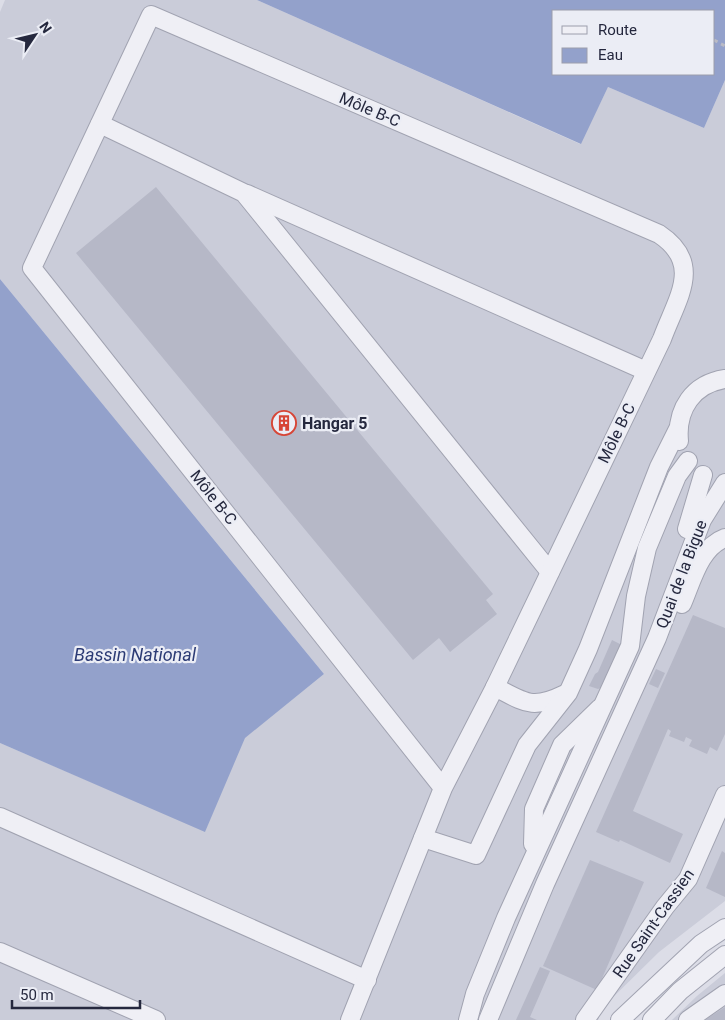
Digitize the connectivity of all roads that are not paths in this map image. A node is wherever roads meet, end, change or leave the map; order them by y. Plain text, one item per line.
1 (100, 124) junction
2 (244, 193) junction
3 (646, 371) junction
4 (721, 377) edge
5 (678, 429) junction
6 (688, 461) junction
7 (703, 475) junction
8 (725, 483) edge
9 (725, 538) edge
10 (550, 572) junction
11 (657, 638) junction
12 (642, 667) junction
13 (495, 687) junction
14 (568, 693) junction
15 (607, 701) junction
16 (443, 788) junction
17 (725, 794) edge
18 (0, 817) edge
19 (423, 838) junction
20 (506, 918) junction
21 (725, 928) edge
22 (0, 952) edge
23 (725, 955) edge
24 (367, 980) junction
25 (725, 994) edge
26 (498, 998) junction
27 (156, 1020) edge
28 (350, 1020) edge
29 (468, 1020) edge
30 (488, 1020) edge
31 (494, 1020) edge
32 (585, 1020) edge
33 (620, 1020) edge
34 (652, 1020) edge
35 (688, 1020) edge

1 - 2 street
1 - 3 street, Môle B-C
1 - 16 street, Môle B-C
2 - 3 street
2 - 10 street
3 - 10 street, Môle B-C
4 - 5 street
5 - 6 street
5 - 14 street
6 - 7 street
6 - 15 street
7 - 8 street
7 - 12 street, Quai de la Bigue
8 - 11 street, Quai de la Bigue
9 - 11 street
10 - 13 street, Môle B-C
11 - 12 street, Quai de la Bigue
12 - 26 street, Quai de la Bigue
13 - 14 street
13 - 16 street, Môle B-C
14 - 19 street
15 - 20 street
15 - 20 street
16 - 19 street
17 - 32 street, Rue Saint-Cassien
18 - 24 street
19 - 24 street
20 - 29 street
21 - 33 street
22 - 27 street
23 - 34 street
24 - 28 street
25 - 35 street
26 - 30 street
26 - 31 street

